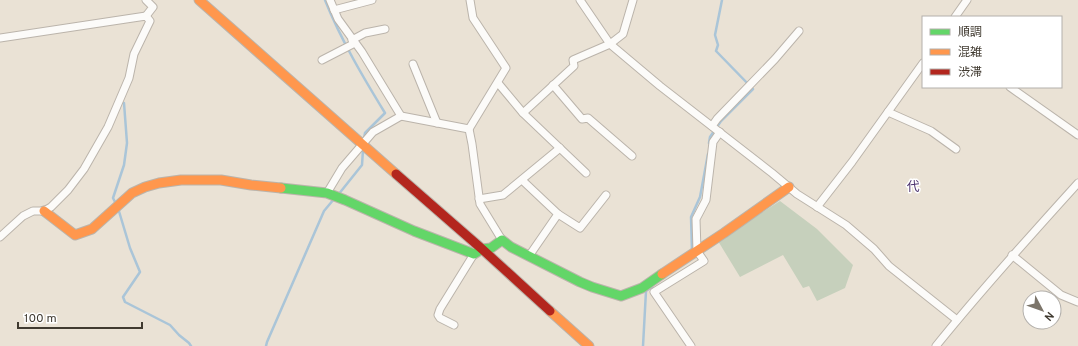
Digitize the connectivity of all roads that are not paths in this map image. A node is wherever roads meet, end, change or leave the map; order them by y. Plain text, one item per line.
1 (146, 0) edge
2 (199, 0) edge
3 (330, 0) edge
4 (372, 0) edge
5 (470, 0) edge
6 (580, 0) edge
7 (633, 0) edge
8 (967, 0) edge
9 (334, 10) junction
10 (146, 16) junction
11 (956, 16) edge
12 (385, 29) dead end
13 (799, 31) dead end
14 (0, 38) edge
15 (354, 41) junction
16 (610, 44) junction
17 (322, 60) dead end
18 (413, 64) dead end
19 (922, 64) edge
20 (498, 83) junction
21 (553, 85) junction
22 (1011, 88) edge
23 (888, 112) junction
24 (523, 113) junction
25 (402, 116) junction
26 (437, 123) junction
27 (712, 126) junction
28 (469, 129) junction
29 (720, 132) junction
30 (1078, 135) edge
31 (362, 145) junction
32 (560, 148) junction
33 (956, 149) dead end
34 (632, 156) dead end
35 (586, 173) dead end
36 (522, 180) junction
37 (1078, 183) edge
38 (789, 187) junction
39 (329, 194) junction
40 (606, 195) dead end
41 (479, 199) junction
42 (817, 206) junction
43 (44, 211) junction
44 (558, 214) junction
45 (0, 237) edge
46 (502, 240) junction
47 (482, 249) junction
48 (697, 251) junction
49 (474, 254) junction
50 (1012, 255) junction
51 (529, 256) junction
52 (1078, 302) edge
53 (957, 320) junction
54 (454, 324) dead end
55 (589, 346) edge
56 (691, 346) edge
57 (936, 346) edge

1 - 10 street
2 - 31 street
3 - 9 street
4 - 9 street
5 - 20 street
6 - 16 street
7 - 16 street
8 - 11 street
9 - 15 street
10 - 14 street
10 - 43 street
12 - 15 street
13 - 27 street
15 - 17 street
15 - 25 street
16 - 21 street
16 - 27 street
18 - 26 street
19 - 23 street
20 - 24 street
20 - 28 street
21 - 24 street
21 - 34 street
22 - 30 street
23 - 33 street
23 - 42 street
24 - 32 street
25 - 26 street
25 - 31 street
26 - 28 street
27 - 29 street
28 - 41 street
29 - 38 street
29 - 48 street
31 - 39 street
31 - 47 street
32 - 35 street
32 - 36 street
36 - 41 street
36 - 44 street
37 - 50 street
38 - 42 street
38 - 48 street
39 - 43 street
39 - 49 street
40 - 44 street
41 - 46 street
42 - 53 street
43 - 45 street
44 - 51 street
46 - 47 street
46 - 51 street
47 - 49 street
47 - 55 street
48 - 51 street
48 - 56 street
49 - 54 street
50 - 52 street
50 - 53 street
53 - 57 street

